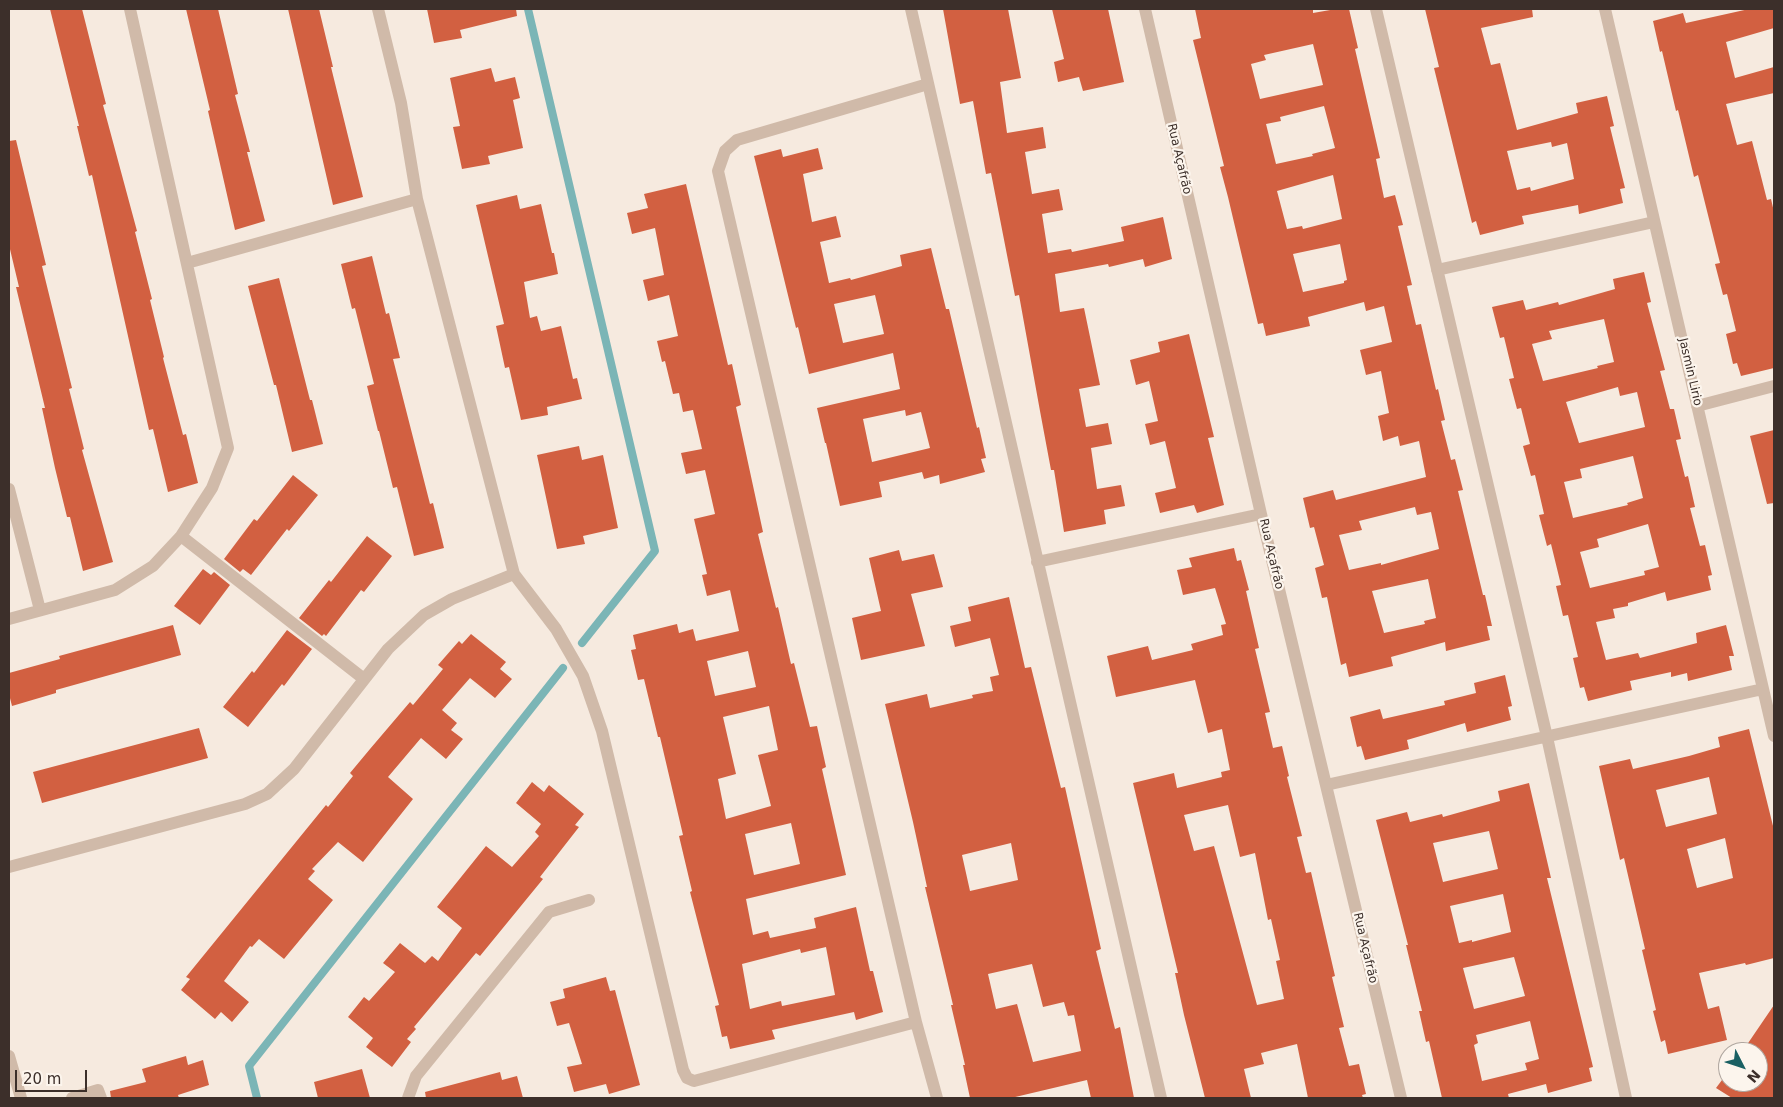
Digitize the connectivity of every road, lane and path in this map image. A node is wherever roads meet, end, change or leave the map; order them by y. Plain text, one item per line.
1 (130, 9) edge
2 (378, 9) edge
3 (910, 9) edge
4 (1145, 9) edge
5 (1376, 9) edge
6 (1605, 9) edge
7 (928, 84) junction
8 (417, 199) junction
9 (1654, 222) junction
10 (186, 263) junction
11 (1437, 270) junction
12 (1774, 386) edge
13 (1698, 406) junction
14 (9, 489) edge
15 (1261, 514) junction
16 (181, 536) junction
17 (1037, 562) junction
18 (514, 574) junction
19 (40, 610) junction
20 (9, 618) edge
21 (364, 679) junction
22 (1763, 689) junction
23 (1774, 736) edge
24 (1547, 737) junction
25 (1326, 786) junction
26 (9, 867) edge
27 (589, 900) dead end
28 (916, 1022) junction
29 (9, 1056) edge
30 (21, 1098) edge
31 (72, 1098) edge
32 (101, 1098) edge
33 (408, 1098) edge
34 (937, 1098) edge
35 (1161, 1098) edge
36 (1401, 1098) edge
37 (1626, 1098) edge

1 - 10 street
2 - 8 street
3 - 7 street
4 - 15 street, Rua Açafrão
5 - 11 street
6 - 9 street, Jasmin Lirio
7 - 17 street
7 - 28 street
8 - 10 street
8 - 18 street
9 - 11 street
9 - 13 street, Jasmin Lirio
10 - 16 street
11 - 24 street
12 - 13 street
13 - 22 street, Jasmin Lirio
14 - 19 street
15 - 17 street
15 - 25 street, Rua Açafrão
16 - 19 street
16 - 21 street
17 - 35 street
18 - 21 street
18 - 28 street
19 - 20 street
21 - 26 street
22 - 23 street, Jasmin Lirio
22 - 24 street
24 - 25 street
24 - 37 street
25 - 36 street, Rua Açafrão
27 - 33 street
28 - 34 street
29 - 30 street
31 - 32 street

